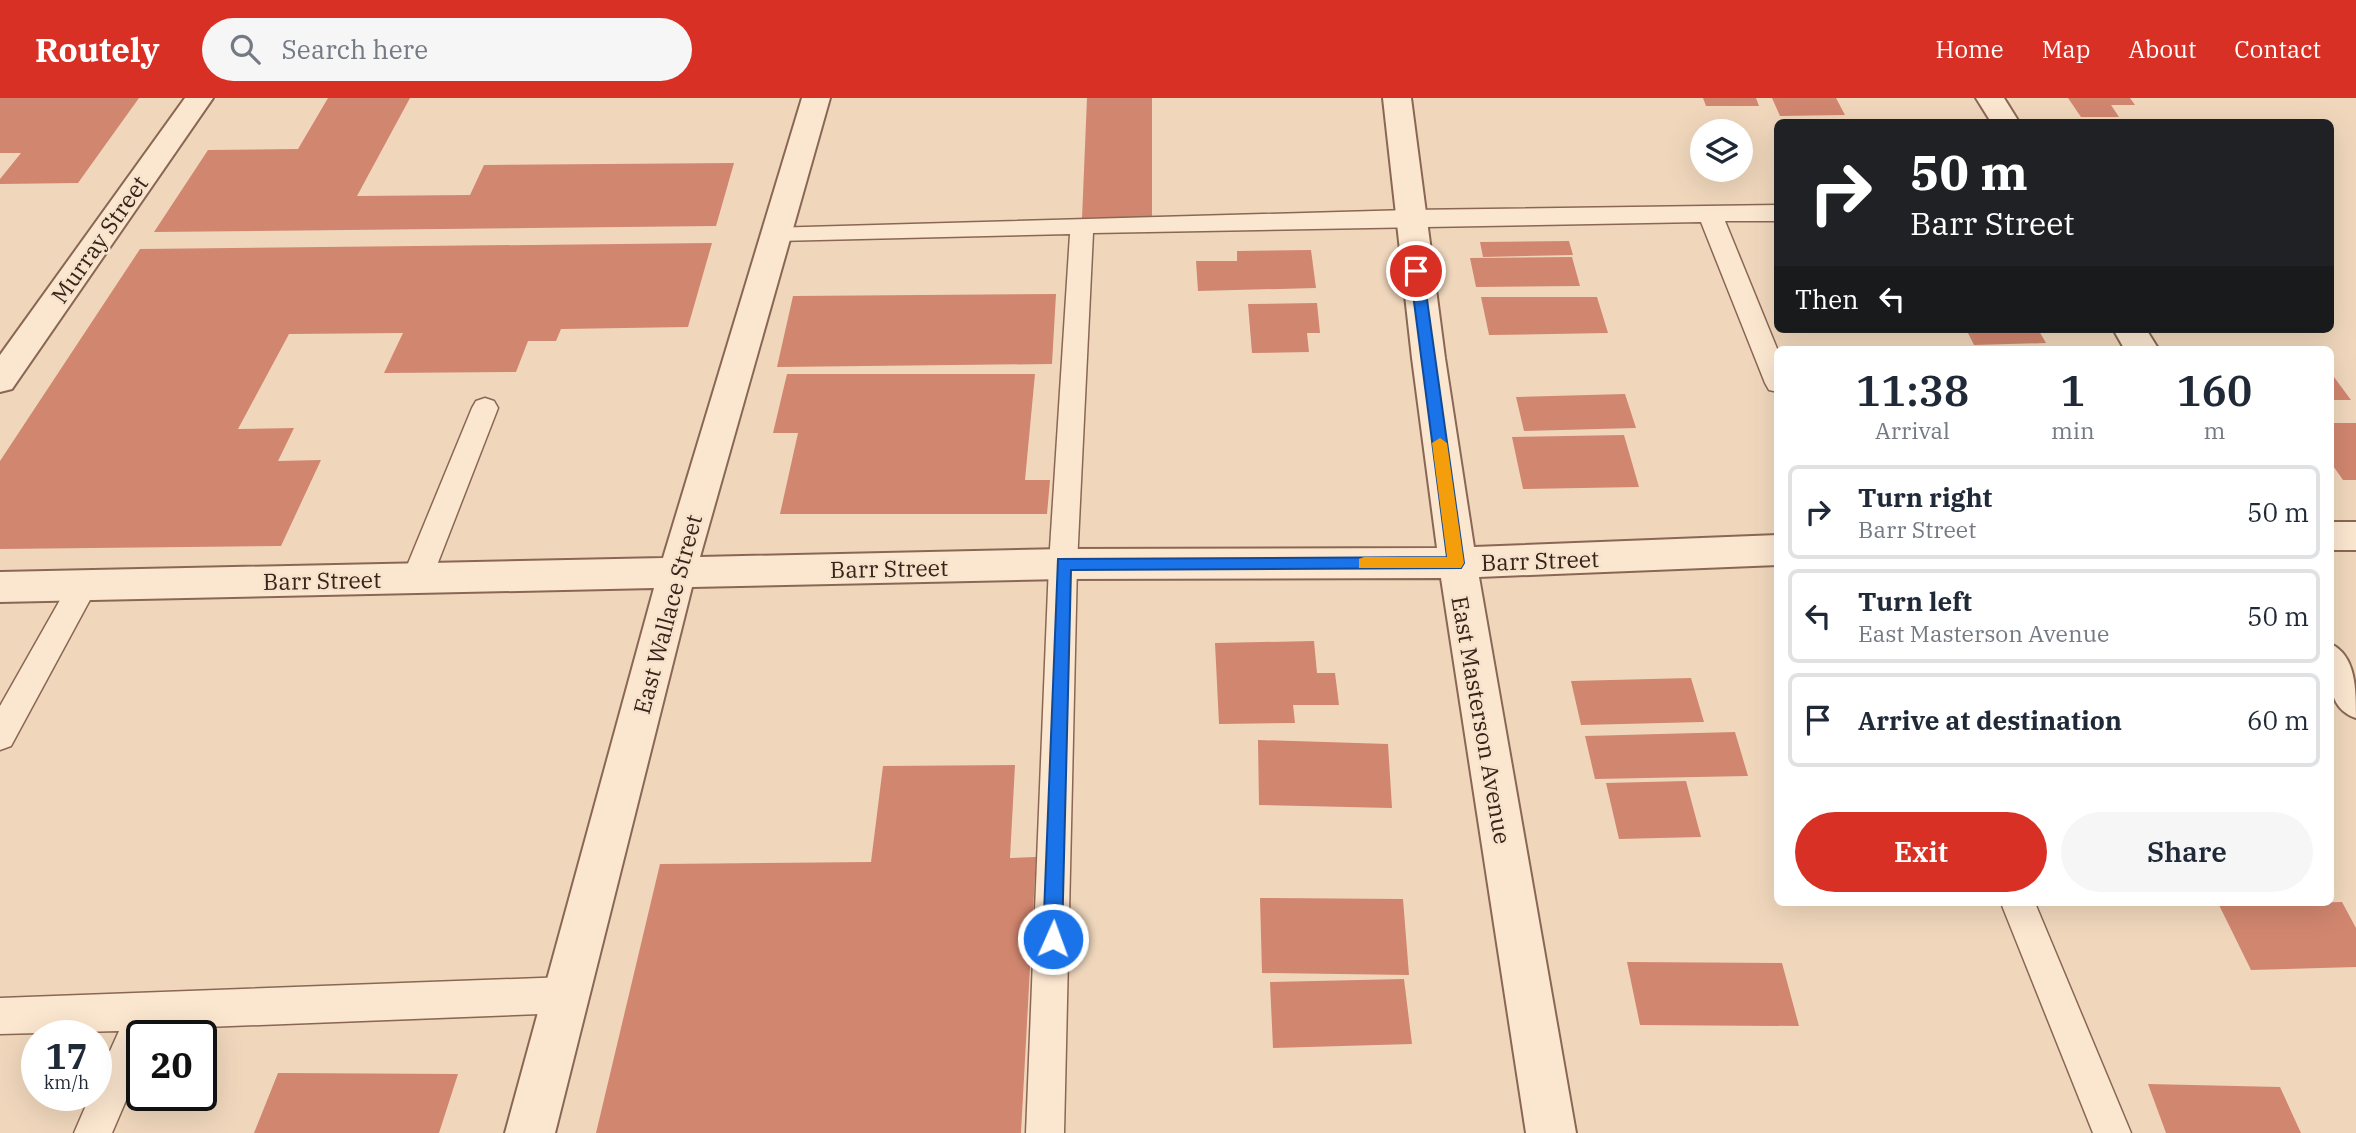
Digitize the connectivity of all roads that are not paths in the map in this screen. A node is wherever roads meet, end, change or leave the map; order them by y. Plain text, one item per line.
1 (199, 98) edge
2 (816, 98) edge
3 (1397, 98) edge
4 (1990, 98) edge
5 (2003, 119) edge
6 (1774, 213) edge
7 (1710, 214) junction
8 (1409, 218) junction
9 (1082, 226) junction
10 (776, 233) junction
11 (1774, 373) edge
12 (0, 380) edge
13 (485, 408) dead end
14 (2334, 536) edge
15 (2356, 536) edge
16 (1774, 550) edge
17 (1456, 563) junction
18 (1063, 564) junction
19 (677, 572) junction
20 (417, 578) junction
21 (83, 585) junction
22 (0, 587) edge
23 (2334, 666) edge
24 (2356, 701) edge
25 (0, 736) edge
26 (2019, 906) edge
27 (566, 995) junction
28 (145, 1012) junction
29 (0, 1016) edge
30 (93, 1133) edge
31 (530, 1133) edge
32 (1045, 1133) edge
33 (1551, 1133) edge
34 (2112, 1133) edge

1 - 12 street, Murray Street
2 - 10 street, East Wallace Street
3 - 8 street, East Masterson Avenue
4 - 5 street
6 - 7 lane
7 - 8 lane
7 - 11 lane
8 - 9 lane
8 - 17 street, East Masterson Avenue
9 - 10 lane
9 - 18 lane
10 - 19 street, East Wallace Street
13 - 20 lane
14 - 15 street
16 - 17 street, Barr Street
17 - 18 street, Barr Street
17 - 33 street, East Masterson Avenue
18 - 19 street, Barr Street
18 - 32 lane
19 - 20 street, Barr Street
19 - 27 street, East Wallace Street
20 - 21 street, Barr Street
21 - 22 street, Barr Street
21 - 25 lane
23 - 24 street
26 - 34 lane
27 - 28 lane
27 - 31 street, East Wallace Street
28 - 29 lane
28 - 30 lane

